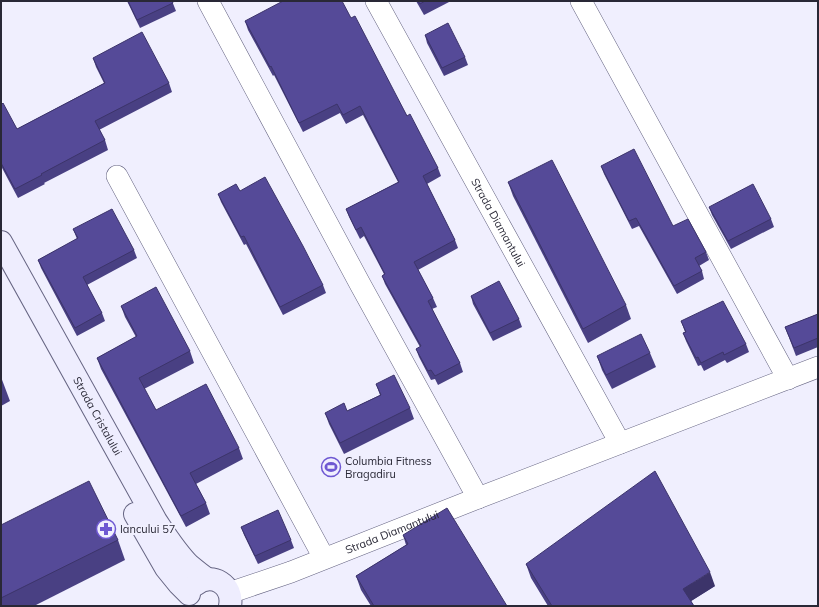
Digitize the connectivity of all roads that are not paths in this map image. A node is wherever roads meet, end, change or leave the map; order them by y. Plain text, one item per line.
1 (208, 1) edge
2 (376, 1) edge
3 (581, 1) edge
4 (116, 176) dead end
5 (1, 242) edge
6 (6, 270) edge
7 (818, 367) edge
8 (788, 379) junction
9 (620, 443) junction
10 (478, 498) junction
11 (324, 558) junction
12 (207, 579) junction
13 (229, 599) edge
14 (189, 600) edge

1 - 10 street
2 - 9 street, Strada Diamantului
3 - 8 street
4 - 11 street
5 - 6 street, Strada Cristalului
6 - 12 street, Strada Cristalului
6 - 14 street, Strada Cristalului
7 - 8 street, Strada Diamantului
8 - 9 street, Strada Diamantului
9 - 10 street, Strada Diamantului
10 - 11 street, Strada Diamantului
11 - 13 street, Strada Diamantului
12 - 13 street, Strada Cristalului
12 - 14 street

